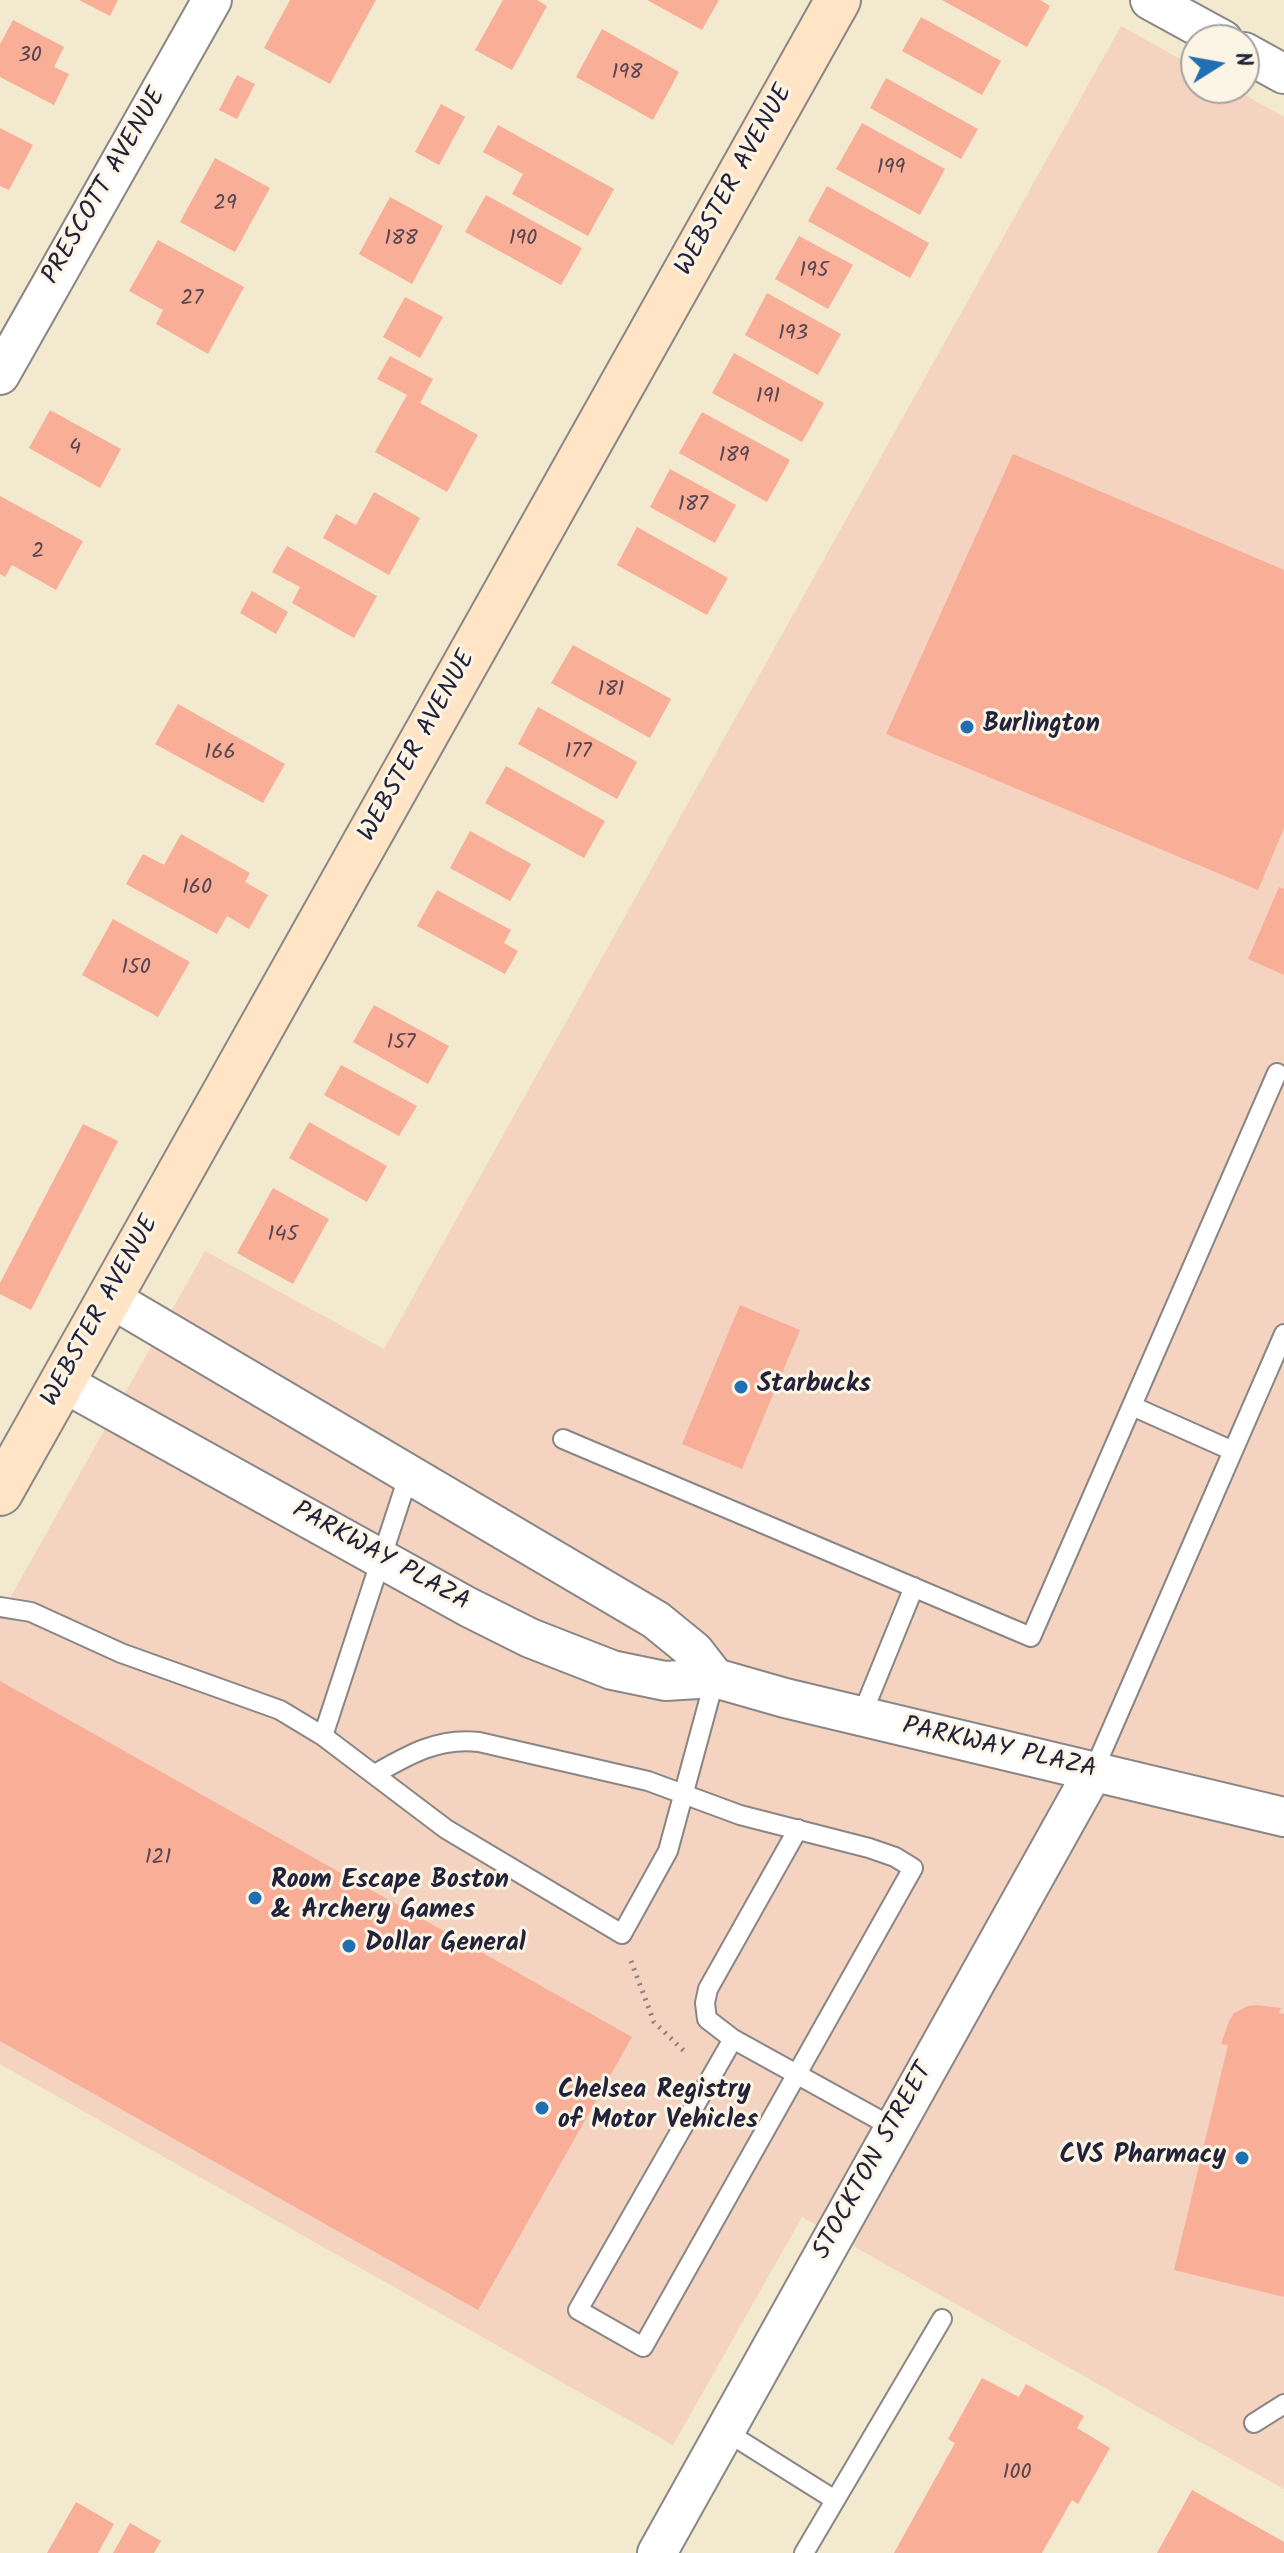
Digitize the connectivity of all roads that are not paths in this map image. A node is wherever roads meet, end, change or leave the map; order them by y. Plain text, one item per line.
1 (212, 0) edge
2 (838, 0) edge
3 (1150, 0) edge
4 (1194, 24) edge
5 (1260, 61) edge
6 (1284, 74) edge
7 (0, 375) edge
8 (1277, 1073) dead end
9 (110, 1298) junction
10 (1284, 1334) edge
11 (62, 1382) junction
12 (1132, 1406) junction
13 (563, 1439) dead end
14 (1233, 1451) junction
15 (409, 1474) junction
16 (0, 1493) edge
17 (381, 1559) junction
18 (914, 1587) junction
19 (0, 1607) edge
20 (715, 1678) junction
21 (861, 1717) junction
22 (323, 1736) junction
23 (1093, 1772) junction
24 (375, 1774) junction
25 (684, 1795) junction
26 (1284, 1817) edge
27 (798, 1829) junction
28 (733, 2039) junction
29 (796, 2073) junction
30 (894, 2128) junction
31 (942, 2319) dead end
32 (1284, 2404) edge
33 (1254, 2423) dead end
34 (725, 2431) junction
35 (835, 2500) junction
36 (657, 2553) edge
37 (804, 2553) edge

1 - 7 street, PRESCOTT AVENUE
2 - 9 street, WEBSTER AVENUE
3 - 4 street
5 - 6 street
8 - 12 lane
9 - 11 street, WEBSTER AVENUE
9 - 15 street
10 - 14 lane
11 - 16 street, WEBSTER AVENUE
11 - 17 street, PARKWAY PLAZA
12 - 14 lane
12 - 18 lane
13 - 18 lane
14 - 23 lane
15 - 17 lane
15 - 20 street
17 - 20 street, PARKWAY PLAZA
17 - 22 lane
18 - 21 lane
19 - 22 lane
20 - 21 street, PARKWAY PLAZA
20 - 25 lane
21 - 23 street, PARKWAY PLAZA
22 - 24 lane
23 - 26 street, PARKWAY PLAZA
23 - 30 street, STOCKTON STREET
24 - 25 lane
24 - 25 lane
25 - 27 lane
27 - 28 lane
27 - 29 lane
28 - 29 lane
28 - 29 lane
29 - 30 lane
30 - 34 street, STOCKTON STREET
31 - 35 lane
32 - 33 lane
34 - 35 lane
34 - 36 street, STOCKTON STREET
35 - 37 lane

